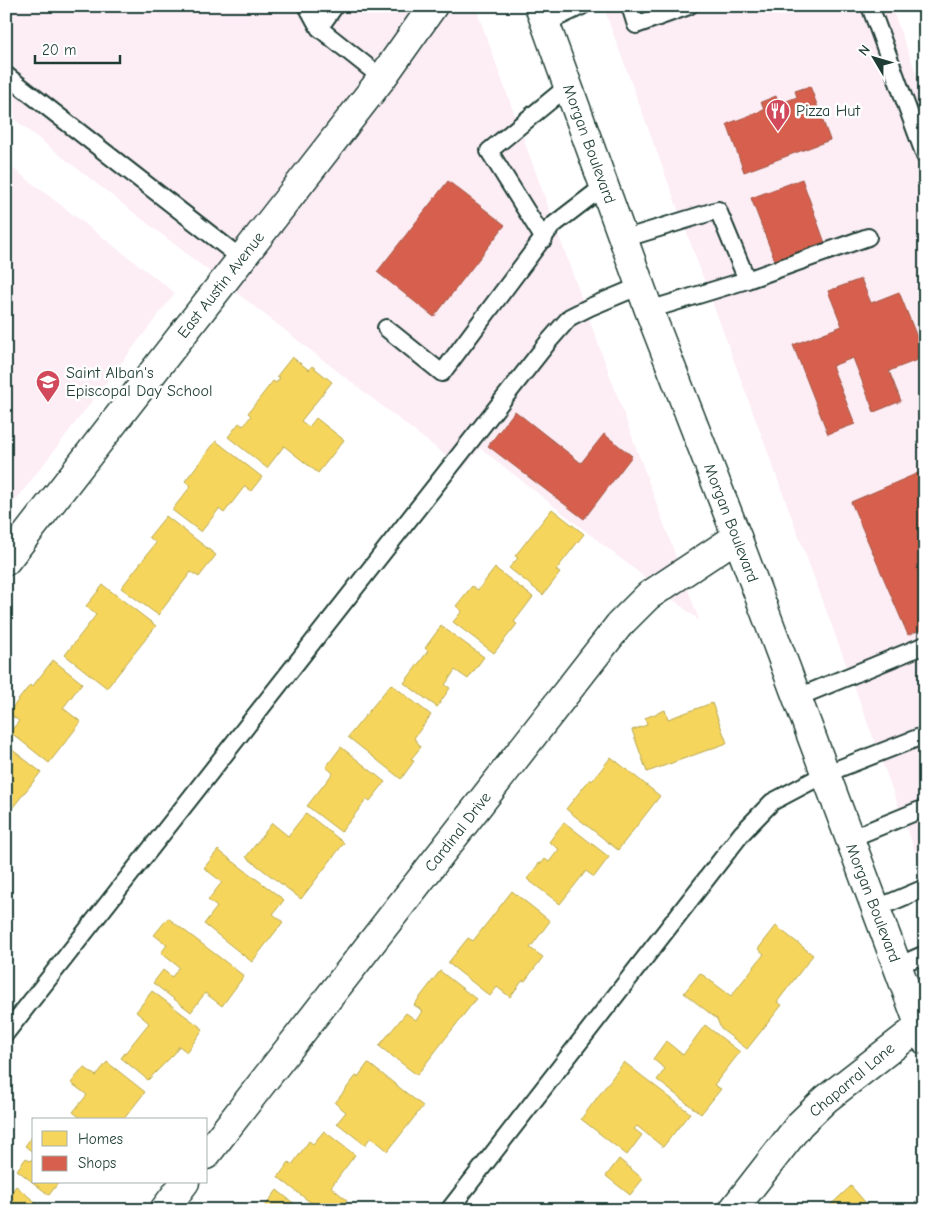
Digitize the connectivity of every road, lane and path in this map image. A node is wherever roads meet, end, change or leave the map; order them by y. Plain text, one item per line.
1 (307, 6) edge
2 (335, 6) edge
3 (434, 6) edge
4 (582, 6) edge
5 (630, 6) edge
6 (689, 6) edge
7 (870, 6) edge
8 (542, 15) edge
9 (319, 28) junction
10 (6, 75) edge
11 (382, 78) junction
12 (568, 86) junction
13 (925, 156) edge
14 (604, 186) junction
15 (868, 237) dead end
16 (544, 239) junction
17 (623, 239) junction
18 (242, 258) junction
19 (746, 280) junction
20 (644, 298) junction
21 (386, 328) dead end
22 (737, 537) junction
23 (6, 561) edge
24 (925, 645) edge
25 (796, 698) junction
26 (925, 736) edge
27 (824, 774) junction
28 (925, 808) edge
29 (849, 839) junction
30 (925, 888) edge
31 (875, 909) junction
32 (925, 954) edge
33 (897, 966) junction
34 (923, 1030) edge
35 (6, 1032) edge
36 (208, 1152) edge
37 (184, 1184) edge
38 (164, 1210) edge
39 (449, 1210) edge
40 (733, 1210) edge

1 - 9 lane
2 - 9 lane
3 - 11 street, East Austin Avenue
4 - 8 lane
5 - 6 lane
7 - 13 lane
8 - 12 street, Morgan Boulevard
9 - 11 lane
10 - 18 lane
11 - 18 street, East Austin Avenue
12 - 14 street, Morgan Boulevard
12 - 16 lane
14 - 16 lane
14 - 17 street, Morgan Boulevard
15 - 19 lane
16 - 21 lane
17 - 19 lane
17 - 20 street, Morgan Boulevard
18 - 23 street, East Austin Avenue
19 - 20 lane
20 - 22 street, Morgan Boulevard
20 - 35 lane
22 - 25 street, Morgan Boulevard
22 - 36 street, Cardinal Drive
24 - 25 lane
25 - 27 street, Morgan Boulevard
26 - 27 lane
27 - 29 street, Morgan Boulevard
27 - 39 lane
28 - 29 lane
29 - 31 street, Morgan Boulevard
30 - 31 lane
31 - 33 street, Morgan Boulevard
32 - 33 lane
33 - 34 street, Morgan Boulevard
34 - 40 street, Chaparral Lane
37 - 38 street

